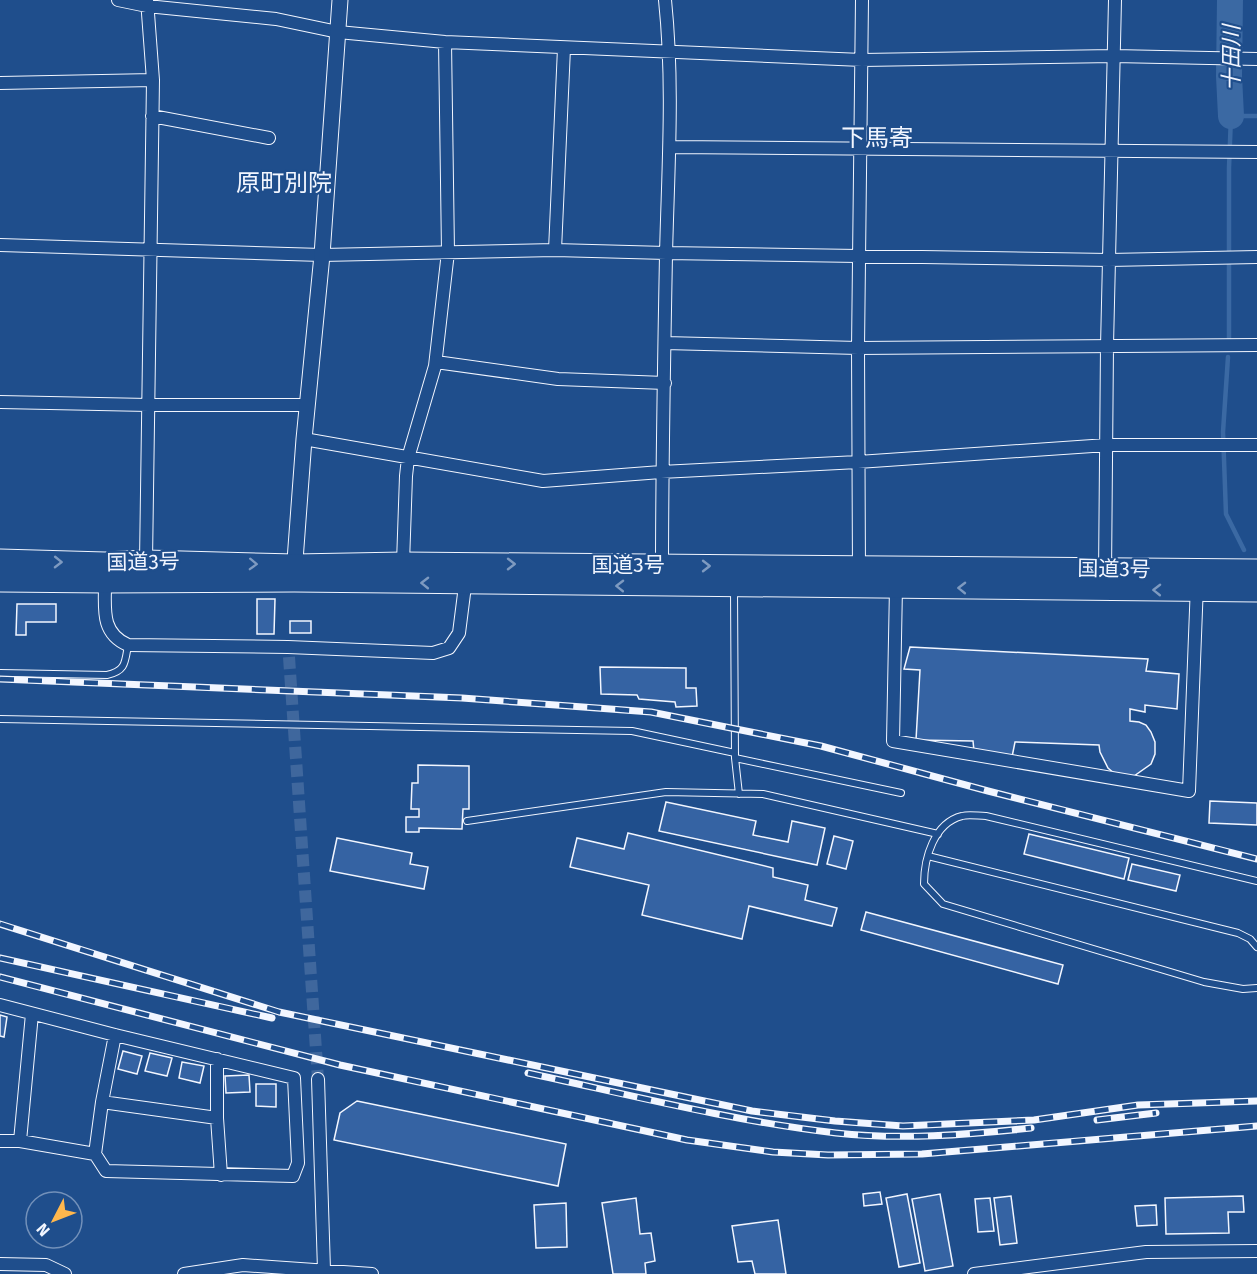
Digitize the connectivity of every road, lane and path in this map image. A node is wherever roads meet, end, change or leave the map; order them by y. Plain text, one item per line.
1 (118, 0) edge
2 (340, 0) edge
3 (665, 0) edge
4 (862, 0) edge
5 (1115, 0) edge
6 (147, 3) edge
7 (338, 32) junction
8 (446, 42) junction
9 (564, 48) junction
10 (670, 52) junction
11 (1114, 56) junction
12 (1257, 59) edge
13 (862, 60) junction
14 (153, 80) junction
15 (0, 83) edge
16 (152, 116) junction
17 (269, 138) dead end
18 (671, 147) junction
19 (862, 149) junction
20 (1112, 150) junction
21 (1257, 152) edge
22 (0, 245) edge
23 (149, 250) junction
24 (555, 250) junction
25 (448, 252) junction
26 (666, 253) junction
27 (322, 255) junction
28 (860, 255) junction
29 (1257, 257) edge
30 (1109, 260) junction
31 (665, 343) junction
32 (1257, 345) edge
33 (1107, 346) junction
34 (858, 348) junction
35 (436, 362) junction
36 (665, 383) junction
37 (0, 402) edge
38 (148, 405) junction
39 (307, 405) junction
40 (304, 439) junction
41 (1107, 445) junction
42 (1257, 445) edge
43 (408, 458) junction
44 (858, 462) junction
45 (662, 472) junction
46 (0, 560) edge
47 (146, 561) junction
48 (404, 563) junction
49 (1257, 570) edge
50 (105, 573) junction
51 (294, 573) junction
52 (466, 574) junction
53 (662, 576) junction
54 (860, 577) junction
55 (1105, 579) junction
56 (0, 580) edge
57 (1198, 580) junction
58 (734, 587) junction
59 (896, 587) junction
60 (1257, 591) edge
61 (128, 645) junction
62 (0, 673) edge
63 (0, 719) edge
64 (735, 755) junction
65 (901, 793) dead end
66 (739, 794) junction
67 (467, 821) dead end
68 (938, 834) junction
69 (928, 856) junction
70 (1257, 880) edge
71 (1257, 947) edge
72 (1257, 988) edge
73 (0, 1005) edge
74 (32, 1014) junction
75 (115, 1035) junction
76 (217, 1059) junction
77 (318, 1079) tunnel mouth
78 (102, 1102) junction
79 (217, 1118) junction
80 (0, 1141) edge
81 (20, 1141) junction
82 (95, 1154) junction
83 (221, 1175) junction
84 (1257, 1251) edge
85 (0, 1264) edge
86 (324, 1270) junction
87 (65, 1274) edge
88 (184, 1274) edge
89 (372, 1274) edge
90 (974, 1274) edge

1 - 6 street
2 - 7 street
3 - 10 street
4 - 13 street
5 - 11 street
6 - 7 street
6 - 14 street
7 - 8 street
7 - 27 street
8 - 9 street
8 - 25 street
9 - 10 street
9 - 24 street
10 - 13 street
10 - 18 street
11 - 12 street
11 - 13 street
11 - 20 street
13 - 19 street
14 - 15 street
14 - 16 street
16 - 17 street
16 - 23 street
18 - 19 street
18 - 26 street
19 - 20 street
19 - 28 street
20 - 21 street
20 - 30 street
22 - 23 street
23 - 27 street
23 - 38 street
24 - 25 street
24 - 26 street
25 - 27 street
25 - 35 street
26 - 28 street
26 - 31 street
27 - 39 street
28 - 30 street
28 - 34 street
29 - 30 street
30 - 33 street
31 - 34 street
31 - 36 street
32 - 33 street
33 - 34 street
33 - 41 street
34 - 44 street
35 - 36 street
35 - 43 street
36 - 45 street
37 - 38 street
38 - 39 street
38 - 47 street
39 - 40 street
40 - 43 street
40 - 51 street
41 - 42 street
41 - 44 street
41 - 55 street
43 - 45 street
43 - 48 street
44 - 45 street
44 - 54 street
45 - 53 street
46 -> 50 highway, 国道3号
47 - 50 highway, 国道3号
47 -> 51 highway, 国道3号
48 - 51 highway, 国道3号
48 - 52 highway, 国道3号
49 - 57 highway, 国道3号
50 - 51 highway, 国道3号
50 - 56 highway, 国道3号
50 - 61 street
52 -> 51 highway, 国道3号
52 - 53 highway, 国道3号
52 - 61 street
53 -> 54 highway, 国道3号
53 - 58 highway, 国道3号
54 - 55 highway, 国道3号
54 - 58 highway, 国道3号
54 - 59 highway, 国道3号
55 - 57 highway, 国道3号
55 -> 59 highway, 国道3号
57 - 59 street
57 - 60 highway, 国道3号
58 - 64 lane
61 - 62 lane
63 - 64 lane
64 - 65 lane
64 - 66 lane
66 - 67 lane
66 - 68 lane
68 - 69 lane
68 - 70 lane
69 - 71 lane
69 - 72 lane
73 - 74 street
74 - 75 street
74 - 81 street
75 - 76 street
75 - 78 street
76 - 79 street
76 - 83 street
77 - 86 street
78 - 79 street
78 - 82 street
79 - 83 street
80 - 81 street
81 - 82 street
82 - 83 street
84 - 90 street
85 - 87 street
86 - 88 street
86 - 89 street

